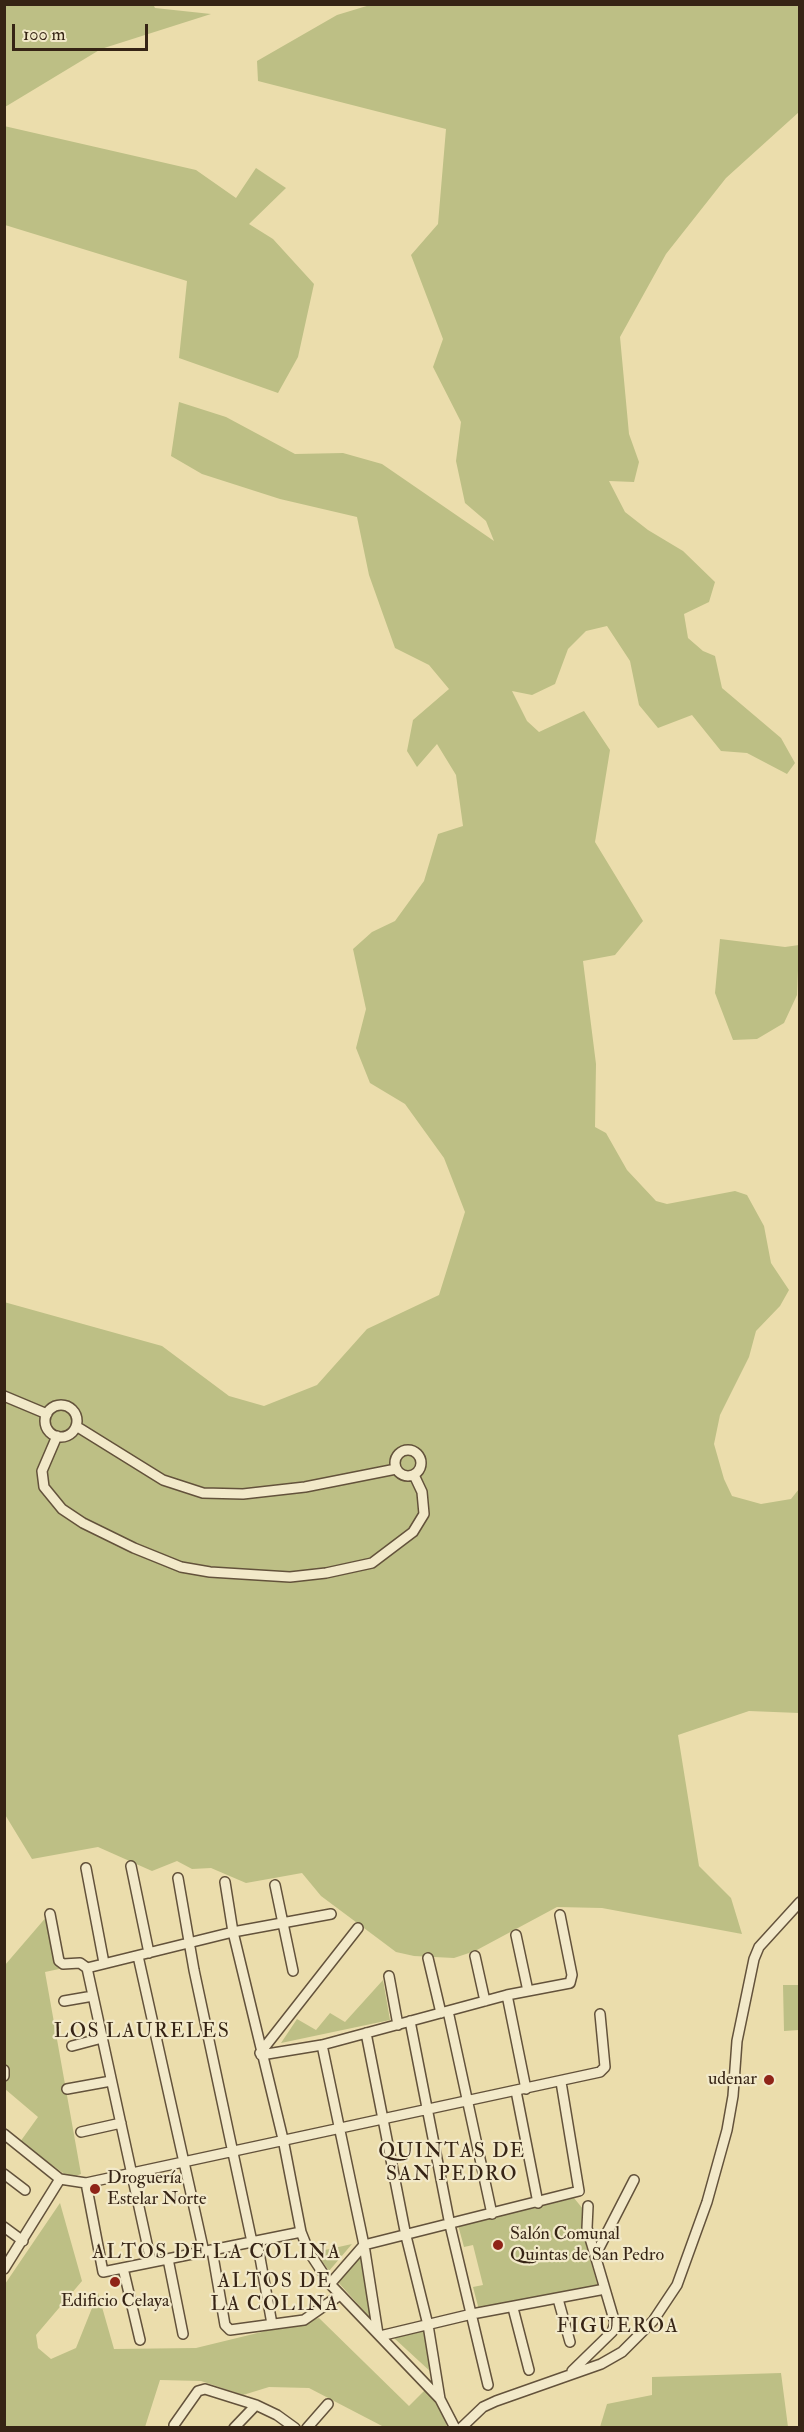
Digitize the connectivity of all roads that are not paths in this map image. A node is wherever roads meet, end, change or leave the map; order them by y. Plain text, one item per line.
1 (4, 1396) edge
2 (47, 1414) junction
3 (75, 1426) junction
4 (57, 1436) junction
5 (396, 1469) junction
6 (414, 1475) junction
7 (131, 1866) dead end
8 (86, 1868) dead end
9 (178, 1878) dead end
10 (225, 1882) dead end
11 (275, 1885) dead end
12 (800, 1902) edge
13 (50, 1914) dead end
14 (331, 1914) dead end
15 (560, 1915) dead end
16 (284, 1924) junction
17 (358, 1928) dead end
18 (233, 1932) junction
19 (516, 1935) dead end
20 (190, 1944) junction
21 (149, 1953) junction
22 (138, 1956) junction
23 (475, 1956) dead end
24 (428, 1958) dead end
25 (104, 1963) junction
26 (87, 1968) junction
27 (293, 1971) dead end
28 (389, 1976) dead end
29 (528, 1991) junction
30 (507, 1995) junction
31 (93, 1996) junction
32 (64, 2001) dead end
33 (485, 2001) junction
34 (445, 2012) junction
35 (600, 2014) dead end
36 (410, 2021) junction
37 (398, 2025) junction
38 (366, 2033) junction
39 (102, 2038) junction
40 (321, 2045) junction
41 (72, 2046) dead end
42 (261, 2054) junction
43 (4, 2070) edge
44 (4, 2076) edge
45 (111, 2081) junction
46 (561, 2082) junction
47 (67, 2090) dead end
48 (521, 2090) junction
49 (468, 2100) junction
50 (429, 2108) junction
51 (384, 2118) junction
52 (121, 2123) junction
53 (340, 2128) junction
54 (81, 2132) dead end
55 (4, 2134) edge
56 (283, 2139) junction
57 (232, 2149) junction
58 (184, 2160) junction
59 (131, 2173) junction
60 (4, 2174) edge
61 (60, 2179) junction
62 (634, 2180) dead end
63 (86, 2183) junction
64 (25, 2190) dead end
65 (538, 2203) junction
66 (588, 2206) dead end
67 (492, 2214) junction
68 (450, 2225) junction
69 (4, 2227) edge
70 (301, 2232) junction
71 (406, 2236) junction
72 (23, 2241) junction
73 (254, 2241) junction
74 (364, 2245) junction
75 (208, 2251) junction
76 (595, 2256) junction
77 (168, 2259) junction
78 (151, 2262) junction
79 (123, 2268) junction
80 (4, 2269) edge
81 (330, 2284) junction
82 (605, 2289) junction
83 (340, 2295) junction
84 (558, 2299) junction
85 (513, 2308) junction
86 (472, 2314) junction
87 (272, 2324) junction
88 (428, 2325) junction
89 (183, 2334) dead end
90 (379, 2335) junction
91 (140, 2340) dead end
92 (570, 2342) dead end
93 (529, 2370) dead end
94 (569, 2374) junction
95 (488, 2385) dead end
96 (440, 2399) junction
97 (328, 2404) dead end
98 (256, 2405) junction
99 (174, 2425) dead end
100 (234, 2427) edge
101 (295, 2427) edge
102 (306, 2427) edge
103 (454, 2427) edge
104 (461, 2427) edge

1 - 2 street
2 - 3 street
2 - 4 street
3 - 4 street
3 - 5 street
4 - 6 street
5 - 6 street
5 - 6 street
7 - 21 street
8 - 25 street
9 - 20 street
10 - 18 street
11 - 16 street
12 - 94 street
13 - 26 street
14 - 16 street
15 - 29 street
16 - 18 street
16 - 27 street
17 - 42 street
18 - 20 street
18 - 42 street
19 - 29 street
20 - 21 street
20 - 57 street
21 - 22 street
22 - 25 street
22 - 58 street
23 - 33 street
24 - 34 street
25 - 26 street
26 - 31 street
28 - 37 street
29 - 30 street
30 - 33 street
30 - 48 street
31 - 32 street
31 - 39 street
33 - 34 street
34 - 36 street
34 - 49 street
35 - 46 street
36 - 37 street
36 - 50 street
37 - 38 street
38 - 40 street
38 - 51 street
39 - 41 street
39 - 45 street
40 - 42 street
40 - 53 street
42 - 56 street
43 - 44 street
45 - 47 street
45 - 52 street
46 - 48 street
46 - 65 street
48 - 49 street
48 - 65 street
49 - 50 street
49 - 67 street
50 - 51 street
50 - 68 street
51 - 53 street
51 - 71 street
52 - 54 street
52 - 59 street
53 - 56 street
53 - 74 street
55 - 61 street
56 - 57 street
56 - 70 street
57 - 58 street
57 - 73 street
58 - 59 street
58 - 75 street
59 - 63 street
59 - 78 street
60 - 64 street
61 - 63 street
61 - 72 street
62 - 76 street
63 - 79 street
65 - 67 street
66 - 76 street
67 - 68 street
68 - 71 street
68 - 86 street
69 - 72 street
70 - 73 street
70 - 81 street
71 - 74 street
71 - 88 street
72 - 80 street
73 - 75 street
73 - 87 street
74 - 81 street
74 - 90 street
75 - 77 street
75 - 87 street
76 - 82 street
77 - 78 street
77 - 89 street
78 - 79 street
79 - 91 street
81 - 83 street
82 - 84 street
82 - 94 street
83 - 87 street
83 - 90 street
84 - 85 street
84 - 92 street
85 - 86 street
85 - 93 street
86 - 88 street
86 - 95 street
88 - 90 street
88 - 96 street
90 - 96 street
94 - 104 street
96 - 103 street
97 - 102 street
98 - 99 street
98 - 100 street
98 - 101 street

